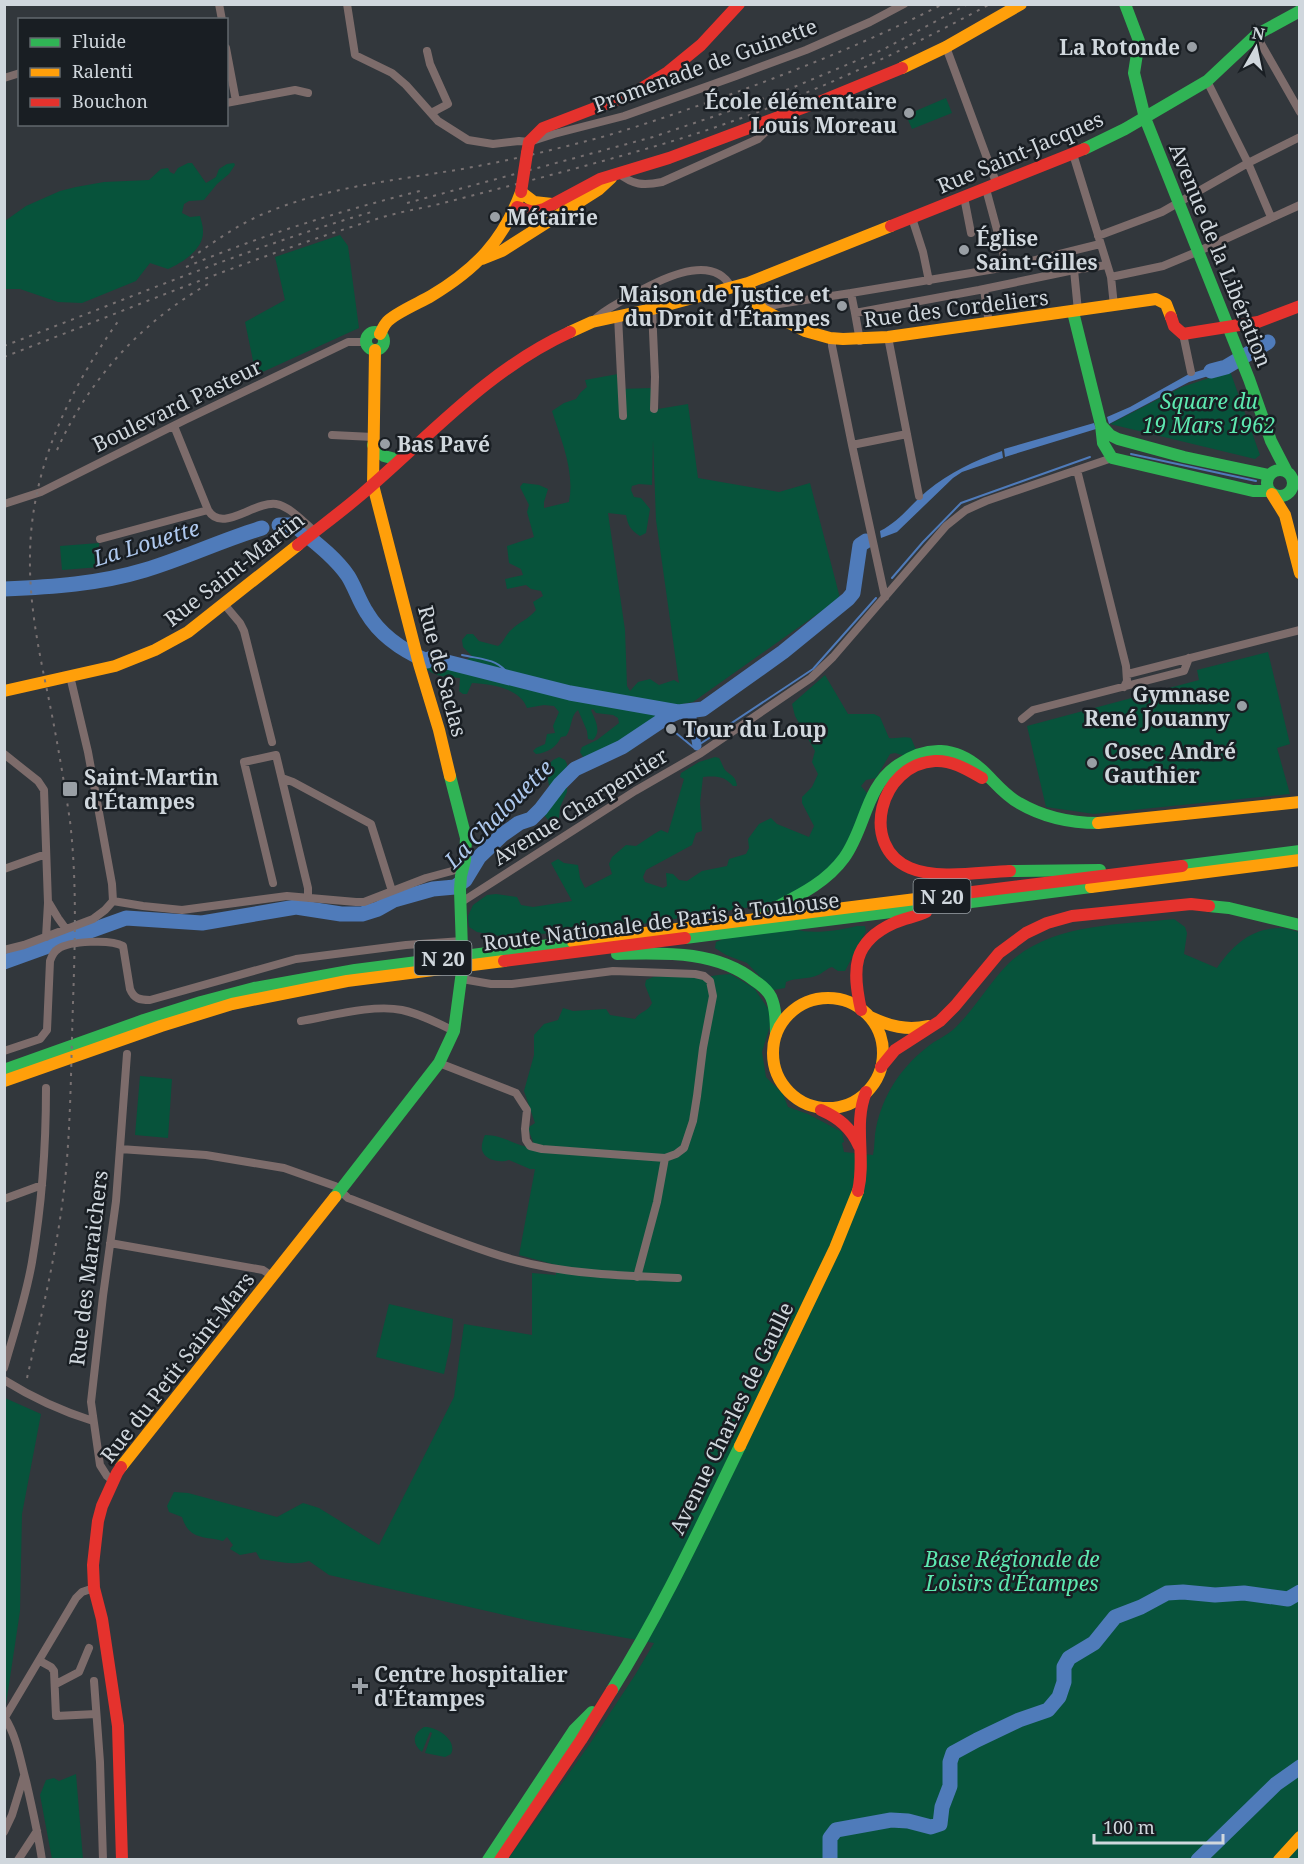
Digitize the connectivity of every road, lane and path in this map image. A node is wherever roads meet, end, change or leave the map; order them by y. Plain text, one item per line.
1 (347, 4) edge
2 (739, 4) edge
3 (904, 4) edge
4 (1021, 4) edge
5 (1125, 4) edge
6 (1299, 10) edge
7 (1256, 35) junction
8 (945, 47) junction
9 (427, 51) dead end
10 (228, 70) edge
11 (1207, 81) junction
12 (308, 93) dead end
13 (231, 102) edge
14 (1299, 112) edge
15 (431, 113) junction
16 (579, 113) junction
17 (781, 117) junction
18 (1145, 118) junction
19 (584, 126) junction
20 (1299, 137) edge
21 (528, 147) junction
22 (1073, 154) junction
23 (1248, 163) junction
24 (618, 173) junction
25 (992, 187) junction
26 (521, 192) junction
27 (964, 198) junction
28 (1180, 202) junction
29 (552, 204) junction
30 (1299, 205) edge
31 (517, 207) junction
32 (912, 218) junction
33 (1271, 218) junction
34 (971, 233) dead end
35 (1099, 240) junction
36 (1199, 251) junction
37 (480, 260) junction
38 (1107, 265) junction
39 (1007, 267) junction
40 (1074, 270) junction
41 (1111, 277) junction
42 (929, 281) junction
43 (748, 283) junction
44 (731, 287) junction
45 (984, 289) junction
46 (637, 292) junction
47 (851, 293) junction
48 (1114, 306) junction
49 (1299, 306) edge
50 (760, 309) junction
51 (647, 310) junction
52 (1076, 312) junction
53 (855, 313) junction
54 (618, 316) junction
55 (592, 322) junction
56 (989, 324) junction
57 (1229, 328) junction
58 (1180, 333) junction
59 (888, 338) junction
60 (832, 340) junction
61 (860, 341) junction
62 (370, 346) junction
63 (1191, 372) dead end
64 (654, 409) dead end
65 (623, 416) dead end
66 (1101, 425) junction
67 (174, 426) junction
68 (907, 434) junction
69 (332, 435) dead end
70 (1118, 440) junction
71 (373, 441) junction
72 (1271, 441) junction
73 (852, 445) junction
74 (1109, 455) junction
75 (399, 460) junction
76 (1077, 470) junction
77 (1266, 473) junction
78 (1292, 474) edge
79 (373, 485) junction
80 (1292, 491) edge
81 (1271, 492) junction
82 (919, 496) dead end
83 (4, 504) edge
84 (208, 510) junction
85 (1285, 515) junction
86 (310, 535) junction
87 (100, 539) dead end
88 (1299, 573) edge
89 (885, 597) junction
90 (224, 604) junction
91 (1299, 630) edge
92 (1189, 658) junction
93 (1128, 674) junction
94 (70, 676) junction
95 (1124, 687) junction
96 (4, 691) edge
97 (1022, 719) dead end
98 (272, 742) dead end
99 (4, 754) edge
100 (282, 778) junction
101 (998, 787) junction
102 (1299, 801) edge
103 (1299, 851) edge
104 (46, 854) junction
105 (1299, 860) edge
106 (4, 869) edge
107 (462, 872) junction
108 (1131, 872) junction
109 (273, 883) dead end
110 (392, 891) junction
111 (460, 896) junction
112 (308, 897) junction
113 (114, 901) junction
114 (48, 903) junction
115 (939, 906) junction
116 (754, 919) junction
117 (1299, 925) edge
118 (66, 929) junction
119 (46, 937) junction
120 (462, 945) joint
121 (4, 950) edge
122 (595, 950) junction
123 (462, 975) joint
124 (864, 1013) junction
125 (301, 1021) dead end
126 (940, 1021) junction
127 (454, 1031) junction
128 (776, 1034) junction
129 (4, 1051) edge
130 (127, 1054) dead end
131 (439, 1063) junction
132 (881, 1067) junction
133 (4, 1070) edge
134 (4, 1081) edge
135 (46, 1088) dead end
136 (866, 1092) junction
137 (813, 1106) junction
138 (120, 1149) junction
139 (861, 1150) junction
140 (665, 1158) junction
141 (42, 1185) junction
142 (341, 1190) junction
143 (4, 1199) edge
144 (111, 1243) junction
145 (272, 1276) junction
146 (637, 1277) junction
147 (678, 1278) dead end
148 (4, 1368) edge
149 (5, 1381) edge
150 (93, 1421) junction
151 (114, 1481) junction
152 (94, 1588) junction
153 (89, 1648) dead end
154 (40, 1661) junction
155 (94, 1681) dead end
156 (56, 1683) junction
157 (609, 1694) junction
158 (96, 1714) junction
159 (4, 1718) edge
160 (24, 1775) junction
161 (38, 1831) junction
162 (4, 1832) edge
163 (1299, 1837) edge
164 (18, 1860) edge
165 (42, 1860) edge
166 (103, 1860) edge
167 (122, 1860) edge
168 (488, 1860) edge
169 (500, 1860) edge
170 (1280, 1860) edge

1 - 15 street, Promenade de Guinette
2 - 16 main road
3 - 19 street, Promenade de Guinette
4 - 8 main road
5 - 18 main road, Avenue de la Libération
6 - 7 main road, Rue Saint-Jacques
7 - 11 main road, Rue Saint-Jacques
7 - 14 street
8 - 17 main road
8 - 25 street
9 - 15 street
10 - 13 street
11 - 18 main road, Rue Saint-Jacques
11 - 23 street
12 - 13 street
15 - 21 street, Promenade de Guinette
16 - 19 street, Promenade de Guinette
16 - 21 main road
17 - 24 main road
17 - 24 street
18 - 22 main road, Rue Saint-Jacques
18 - 28 main road, Avenue de la Libération
19 - 21 street, Promenade de Guinette
20 - 23 street
21 - 26 main road, bridge
22 - 25 main road, Rue Saint-Jacques
22 - 35 street
23 - 28 street
23 - 33 street
24 - 29 main road
24 - 37 main road
25 - 27 main road, Rue Saint-Jacques
25 - 39 street
26 - 29 main road
26 - 31 main road
27 - 32 main road, Rue Saint-Jacques
27 - 34 street
28 - 35 street
28 - 36 main road, Avenue de la Libération
29 - 31 main road
30 - 33 street
31 - 37 main road
32 - 42 street
32 - 43 main road, Rue Saint-Jacques
33 - 36 street
35 - 38 street
35 - 39 street
36 - 41 street
36 - 57 main road, Avenue de la Libération
37 - 62 main road, Rue de Saclas
38 - 40 street
38 - 41 street
39 - 42 street
40 - 45 street
40 - 52 street
41 - 48 street
42 - 47 street
43 - 44 main road, Rue Saint-Jacques
43 - 50 main road
44 - 46 street
44 - 51 main road, Rue Saint-Jacques
45 - 53 street
45 - 56 street
46 - 51 street
46 - 55 street
47 - 50 street
47 - 53 street
48 - 52 main road, Rue des Cordeliers
48 - 58 main road, Rue des Cordeliers
49 - 57 main road
50 - 60 main road, Rue des Cordeliers
51 - 54 main road, Rue Saint-Jacques
51 - 64 street
52 - 56 main road, Rue des Cordeliers
52 - 66 main road
53 - 61 street
54 - 55 main road, Rue Saint-Jacques
54 - 65 street
55 - 75 main road, Rue Saint-Martin
56 - 59 main road, Rue des Cordeliers
57 - 58 main road
57 - 72 main road, Avenue de la Libération
58 - 63 street
59 - 61 main road, Rue des Cordeliers
59 - 68 street
60 - 61 main road, Rue des Cordeliers
60 - 73 street
62 - 67 street, Boulevard Pasteur
62 - 71 main road, Rue de Saclas
66 - 70 main road
66 - 74 main road
67 - 83 street, Boulevard Pasteur
67 - 84 street
68 - 73 street
68 - 82 street
69 - 71 street
70 - 74 main road
70 - 77 main road
71 - 75 main road
71 - 79 main road, Rue de Saclas
72 - 77 main road, Avenue de la Libération
72 - 78 main road, Avenue de la Libération
73 - 89 street
74 - 76 street, Avenue Charpentier
74 - 81 main road
75 - 79 main road, Rue Saint-Martin
76 - 89 street, Avenue Charpentier
76 - 93 street
77 - 78 main road
77 - 81 main road
78 - 80 main road
79 - 86 main road, Rue Saint-Martin
79 - 107 main road, Rue de Saclas
80 - 81 main road
80 - 85 main road
81 - 85 main road
84 - 86 street
84 - 87 street
85 - 88 main road
86 - 90 main road, Rue Saint-Martin
89 - 111 street, Avenue Charpentier
90 - 94 main road, Rue Saint-Martin
90 - 98 street
91 - 92 street
92 - 93 street
92 - 95 street
93 - 95 street
94 - 96 main road, Rue Saint-Martin
94 - 113 street
95 - 97 street
99 - 104 street
100 - 109 street
100 - 110 street
100 - 112 street
101 - 102 main road
101 - 108 main road
101 - 116 main road
103 - 108 main road, Route Nationale de Paris à Toulouse / N 20
104 - 106 street
104 - 114 street
105 - 115 main road, Route Nationale de Paris à Toulouse / N 20
107 - 110 street
107 - 111 main road, Rue de Saclas
108 - 116 main road, Route Nationale de Paris à Toulouse / N 20
110 - 112 street
111 - 120 main road, Rue de Saclas
112 - 113 street
113 - 118 street
114 - 118 street
114 - 119 street
115 - 122 main road, Route Nationale de Paris à Toulouse / N 20
115 - 124 main road
116 - 133 main road, Route Nationale de Paris à Toulouse / N 20
117 - 126 main road
118 - 119 street
119 - 121 street
120 - 129 street
122 - 128 main road
122 - 134 main road, Route Nationale de Paris à Toulouse / N 20
123 - 127 main road, Rue du Petit Saint-Mars
123 - 140 street
124 - 126 main road
124 - 128 main road
124 - 132 main road
125 - 127 street
126 - 132 main road
127 - 131 main road, Rue du Petit Saint-Mars
128 - 137 main road
130 - 138 street, Rue des Maraichers
131 - 140 street
131 - 142 main road, Rue du Petit Saint-Mars
132 - 136 main road
135 - 141 street
136 - 137 main road
136 - 139 main road, Avenue Charles de Gaulle
137 - 139 main road
138 - 142 street
138 - 144 street, Rue des Maraichers
139 - 157 main road, Avenue Charles de Gaulle
140 - 146 street
141 - 143 street
141 - 148 street
142 - 145 main road, Rue du Petit Saint-Mars
142 - 146 street
144 - 145 street
144 - 150 street, Rue des Maraichers
145 - 151 main road, Rue du Petit Saint-Mars
146 - 147 street
149 - 150 street
150 - 151 street, Rue des Maraichers
151 - 152 main road, Rue du Petit Saint-Mars
152 - 154 street
152 - 167 main road, Rue du Petit Saint-Mars
153 - 156 street
154 - 156 street
154 - 159 street
155 - 158 street
156 - 158 street
157 - 168 main road, Avenue Charles de Gaulle
157 - 169 main road, Avenue Charles de Gaulle
158 - 166 street
159 - 160 street
160 - 161 street
160 - 162 street
161 - 164 street
161 - 165 street
163 - 170 main road

